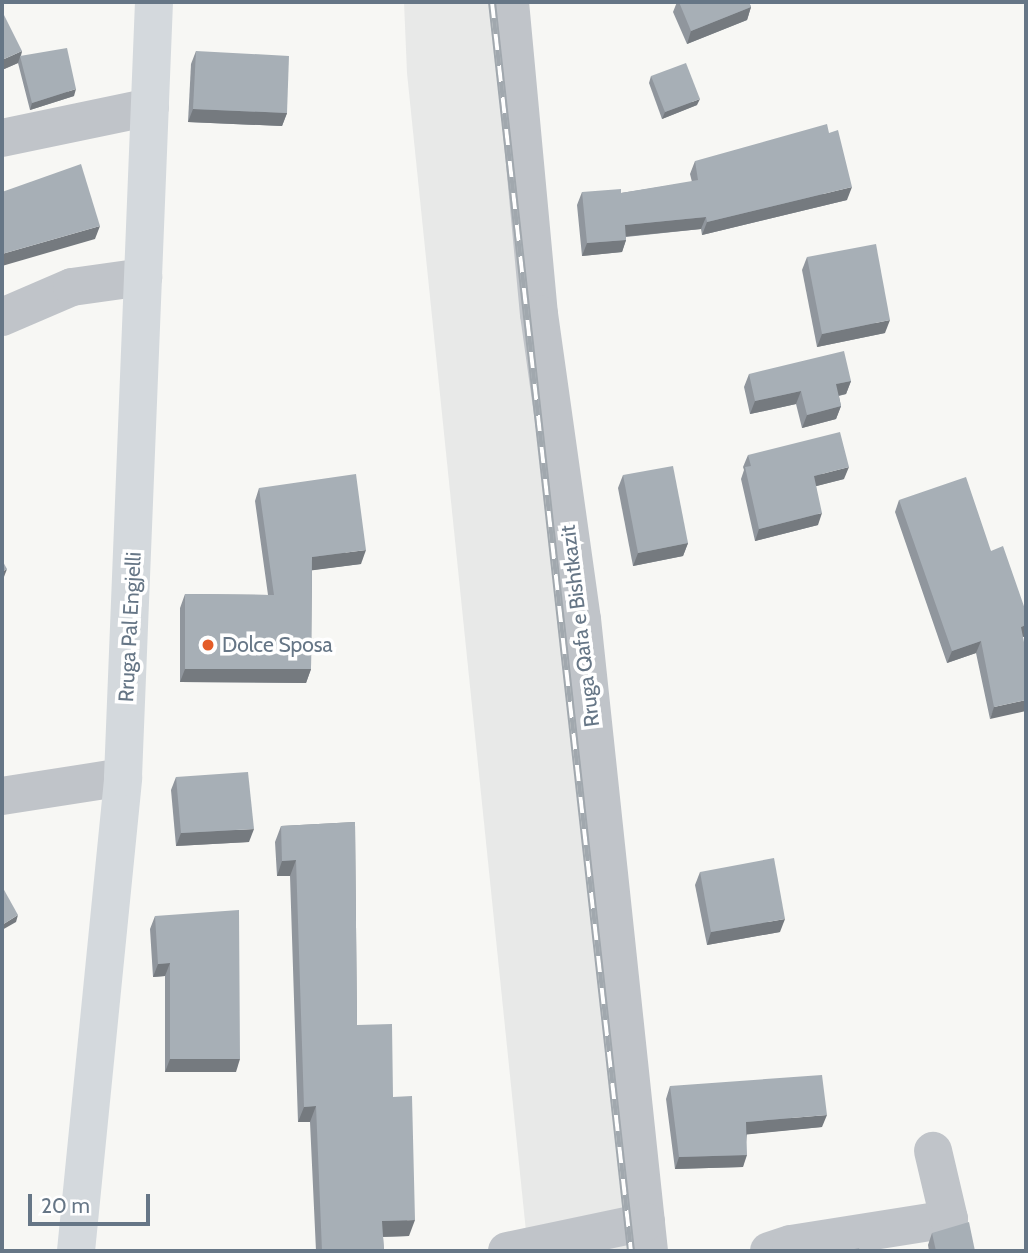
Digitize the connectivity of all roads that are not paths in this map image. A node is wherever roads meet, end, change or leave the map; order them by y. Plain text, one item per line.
1 (154, 2) edge
2 (510, 2) edge
3 (150, 107) junction
4 (2, 138) edge
5 (143, 278) junction
6 (2, 317) edge
7 (123, 777) junction
8 (2, 796) edge
9 (933, 1150) dead end
10 (648, 1237) edge
11 (76, 1251) edge
12 (506, 1251) edge
13 (769, 1251) edge

1 - 3 main road, Rruga Pal Engjelli
2 - 10 street, Rruga Qafa e Bishtkazit
3 - 4 street
3 - 5 main road, Rruga Pal Engjelli
5 - 6 street
5 - 7 main road, Rruga Pal Engjelli
7 - 8 street
7 - 11 main road, Rruga Pal Engjelli
9 - 13 street
10 - 12 street

